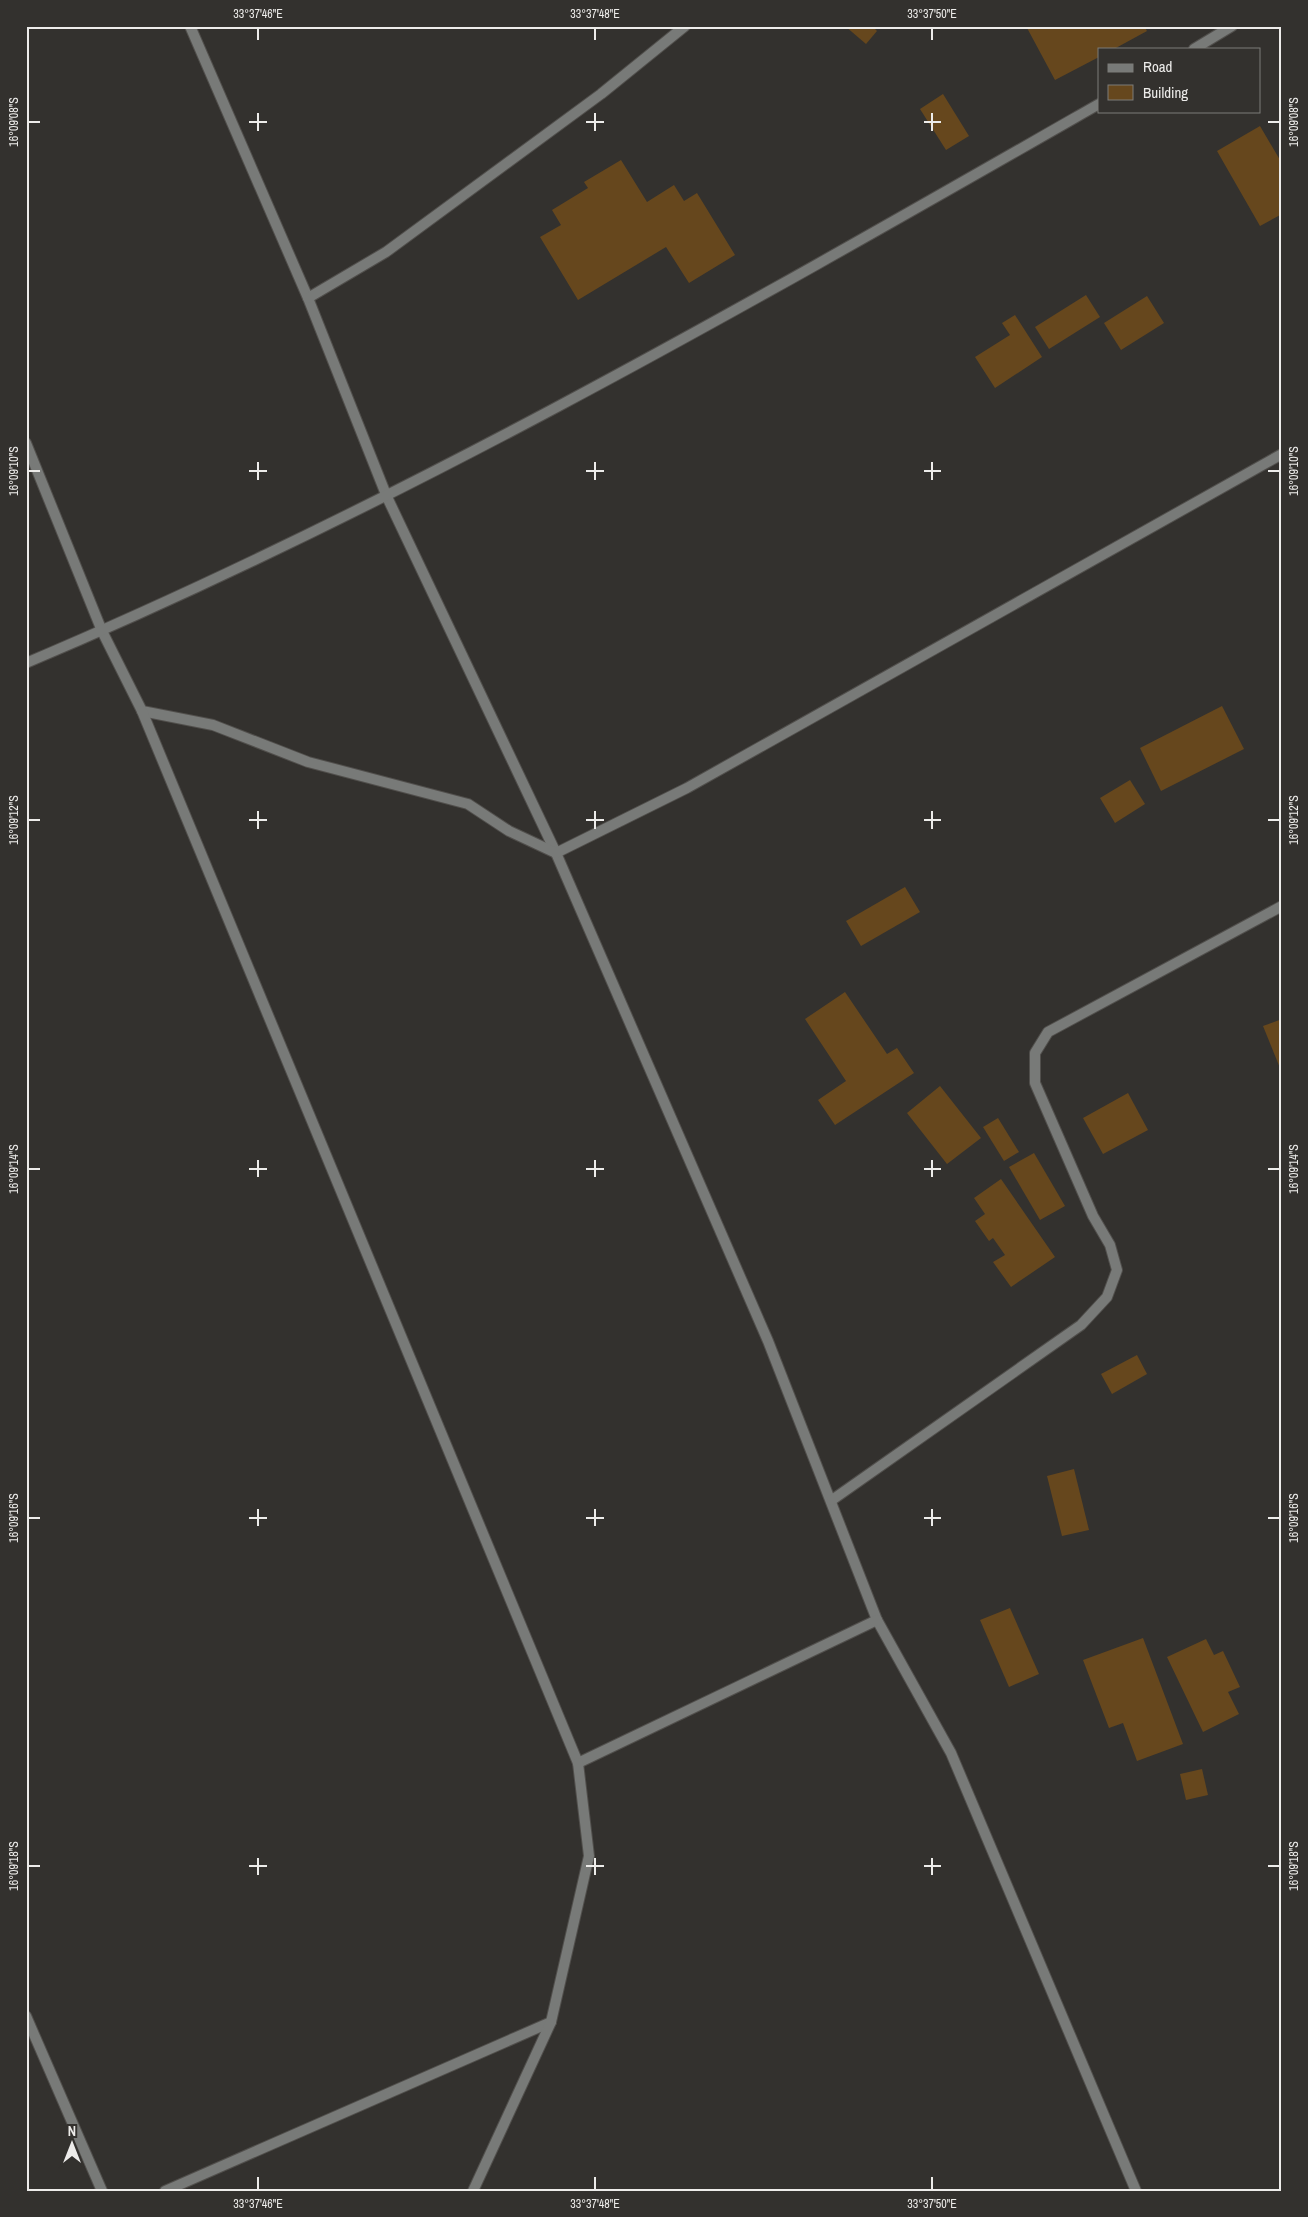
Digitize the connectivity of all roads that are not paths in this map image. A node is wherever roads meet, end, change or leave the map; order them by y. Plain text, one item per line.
1 (190, 26) edge
2 (685, 26) edge
3 (1232, 26) edge
4 (1196, 48) edge
5 (1098, 105) edge
6 (308, 298) junction
7 (26, 443) edge
8 (1282, 454) edge
9 (387, 497) junction
10 (102, 630) junction
11 (26, 662) edge
12 (142, 711) junction
13 (556, 854) junction
14 (1282, 906) edge
15 (832, 1500) junction
16 (877, 1620) junction
17 (578, 1763) junction
18 (26, 2016) edge
19 (551, 2022) junction
20 (102, 2191) edge
21 (165, 2191) edge
22 (473, 2191) edge
23 (1136, 2191) edge

1 - 6 street
2 - 6 street
3 - 4 street
5 - 9 street
6 - 9 street
7 - 10 street
8 - 13 street
9 - 10 street
9 - 13 street
10 - 11 street
10 - 12 street
12 - 13 street
12 - 17 street
13 - 15 street
14 - 15 street
15 - 16 street
16 - 17 street
16 - 23 street
17 - 19 street
18 - 20 street
19 - 21 street
19 - 22 street

